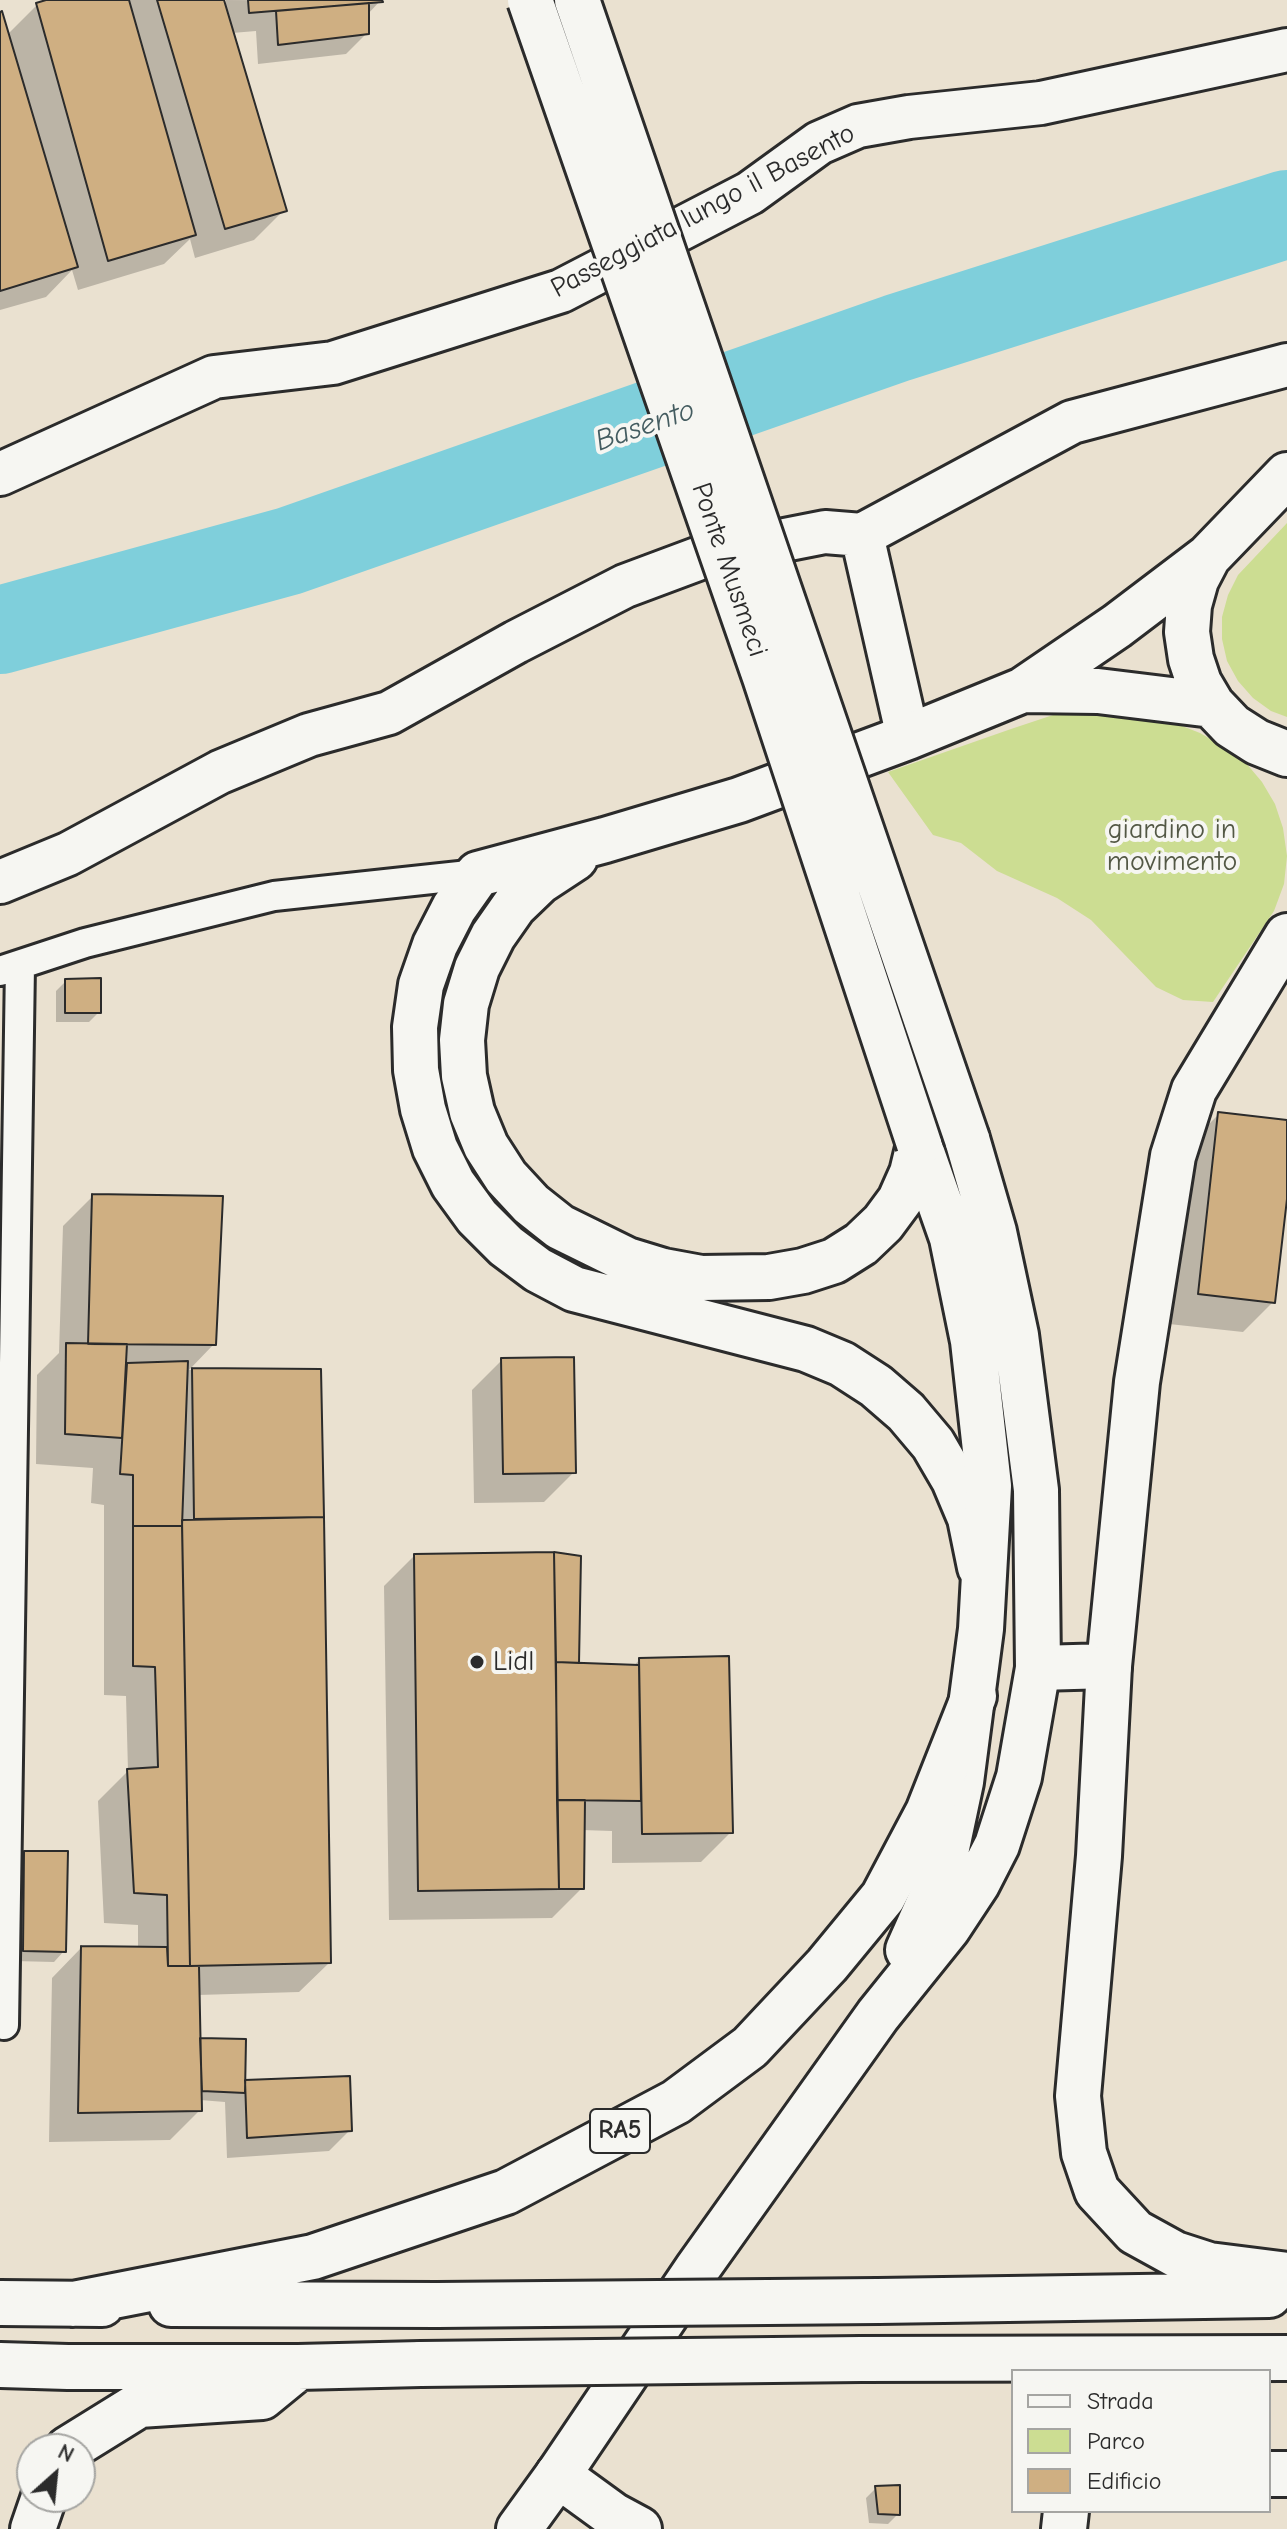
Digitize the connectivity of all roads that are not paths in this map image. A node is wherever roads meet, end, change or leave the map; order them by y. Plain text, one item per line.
1 (530, 0) edge
2 (577, 0) edge
3 (1287, 50) edge
4 (1287, 365) edge
5 (0, 474) edge
6 (1287, 475) edge
7 (862, 535) junction
8 (1208, 557) junction
9 (1023, 690) junction
10 (1212, 705) junction
11 (908, 737) junction
12 (1272, 748) edge
13 (1287, 784) edge
14 (605, 840) junction
15 (478, 874) junction
16 (0, 882) edge
17 (1287, 936) edge
18 (10, 968) edge
19 (919, 1144) junction
20 (982, 1601) junction
21 (1109, 1666) junction
22 (1038, 1668) junction
23 (974, 1696) junction
24 (878, 2015) junction
25 (4, 2025) dead end
26 (1287, 2275) edge
27 (1287, 2295) edge
28 (0, 2303) edge
29 (73, 2304) junction
30 (1287, 2358) edge
31 (0, 2365) edge
32 (298, 2367) junction
33 (94, 2433) edge
34 (558, 2475) junction
35 (519, 2529) edge
36 (639, 2529) edge

1 - 19 main road, Ponte Musmeci, bridge
2 - 22 main road, Ponte Musmeci, bridge
3 - 5 street, Passeggiata lungo il Basento
4 - 7 street
6 - 8 main road
7 - 11 street
7 - 16 street
8 - 9 main road
8 - 10 main road
9 - 10 main road
9 - 11 main road
10 - 12 main road
11 - 14 main road
12 - 13 main road
14 - 15 main road
14 - 19 main road
15 - 18 lane
15 - 20 main road
17 - 21 main road
18 - 25 lane
19 - 20 main road, Ponte Musmeci
20 - 23 main road
21 - 22 main road
21 - 26 main road
22 - 24 main road, Ponte Musmeci
23 - 24 main road
23 - 29 main road, RA5
24 - 34 main road
27 - 29 main road, RA5, bridge
28 - 29 main road, RA5
30 - 32 main road, bridge
31 - 32 main road
32 - 33 main road
34 - 35 main road
34 - 36 main road

